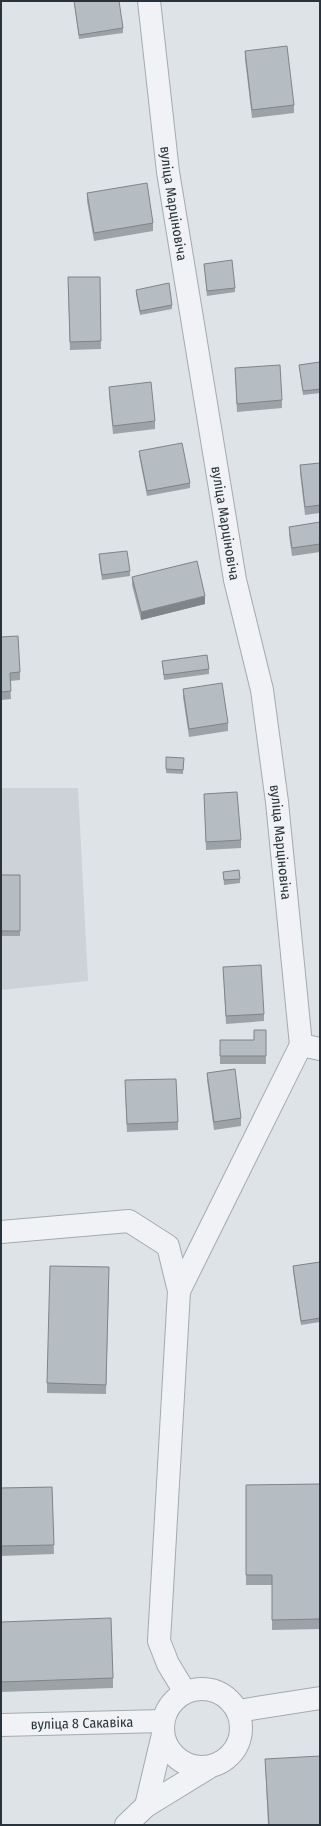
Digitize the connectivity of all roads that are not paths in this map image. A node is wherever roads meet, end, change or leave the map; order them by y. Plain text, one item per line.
1 (152, 1) edge
2 (310, 1047) edge
3 (1, 1232) edge
4 (179, 1290) junction
5 (184, 1692) junction
6 (320, 1698) edge
7 (238, 1711) junction
8 (1, 1725) edge
9 (163, 1728) junction
10 (208, 1768) junction
11 (146, 1806) junction
12 (126, 1825) edge

1 - 2 street, вуліца Марціновіча
2 - 4 street
3 - 4 street
4 - 5 street
5 - 7 street
5 - 9 street
6 - 7 street
7 - 10 street
8 - 9 street, вуліца 8 Сакавіка
9 - 10 street
9 - 11 street
10 - 11 street
11 - 12 street

